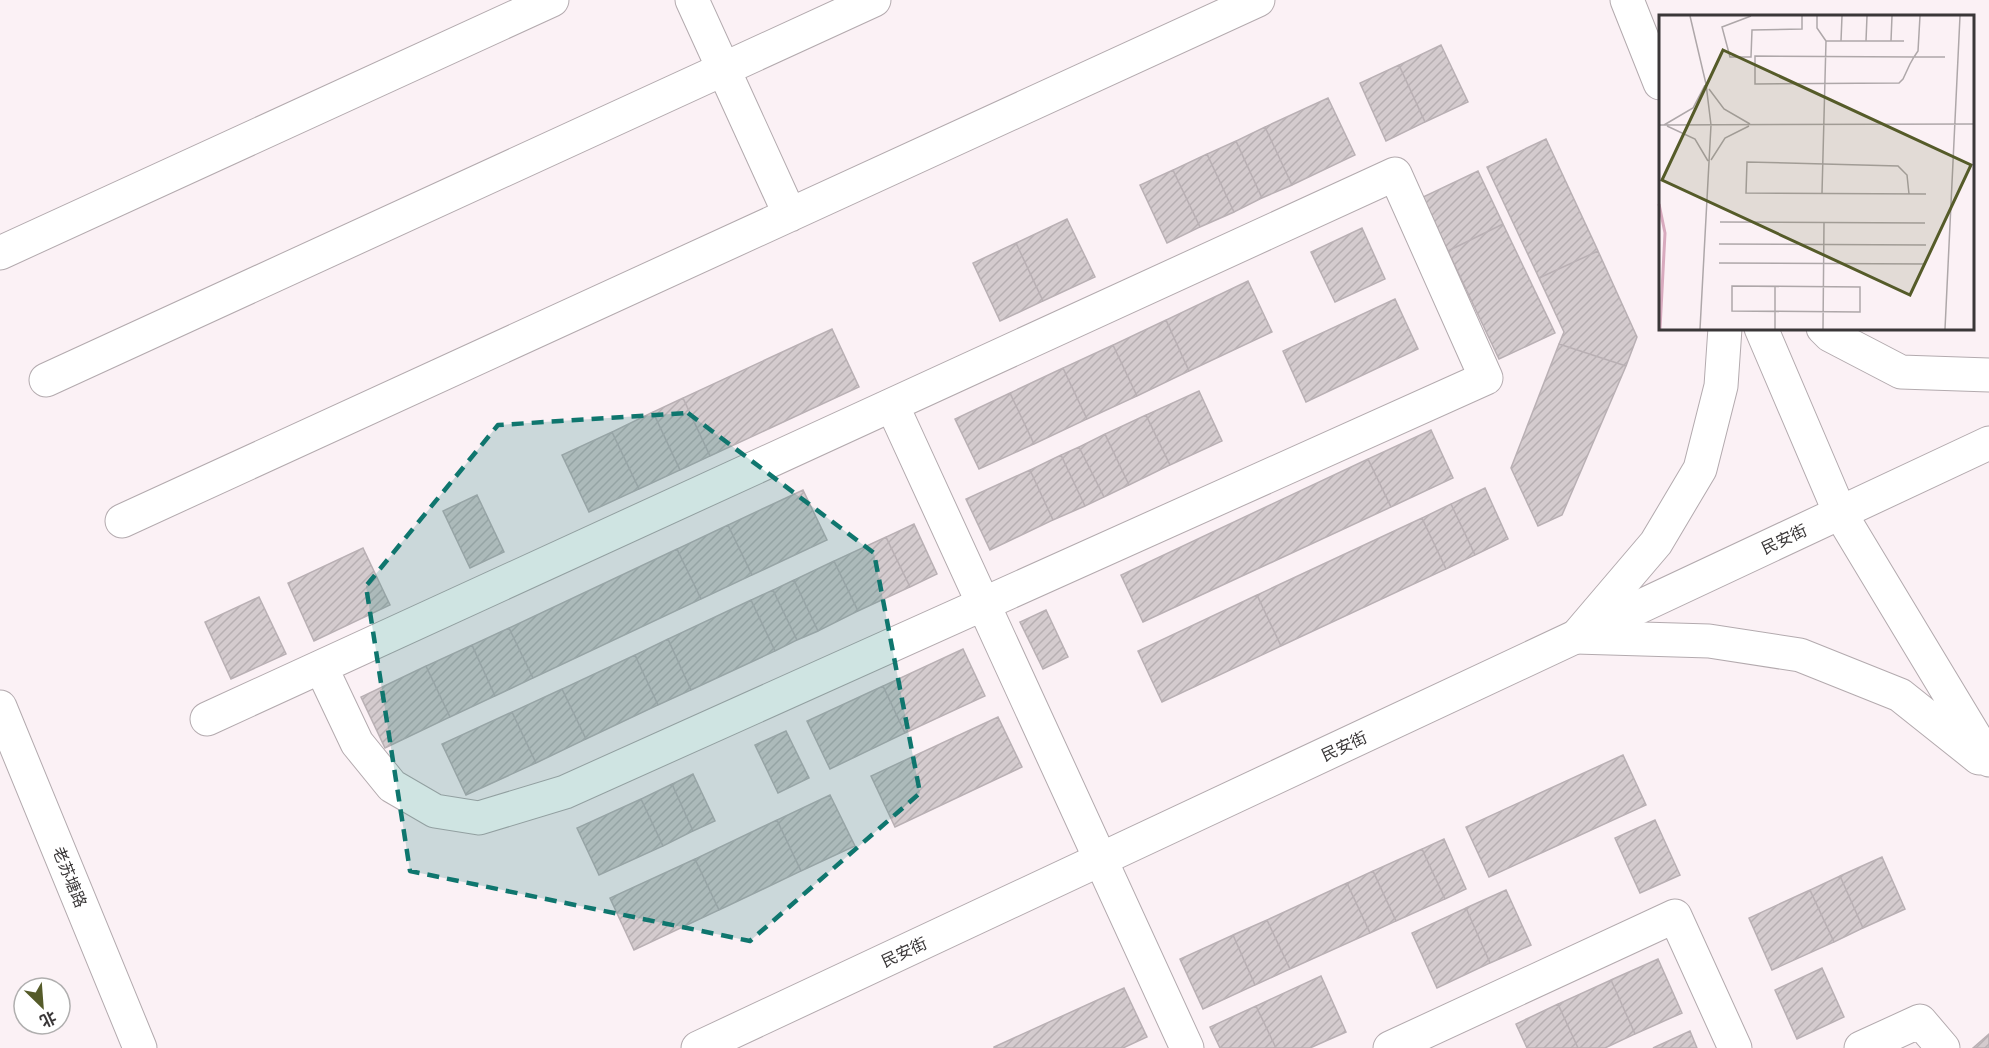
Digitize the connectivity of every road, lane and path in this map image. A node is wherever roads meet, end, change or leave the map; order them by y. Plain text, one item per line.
1 (552, 0) edge
2 (692, 0) edge
3 (874, 0) edge
4 (1258, 0) edge
5 (1627, 0) edge
6 (723, 69) junction
7 (1659, 80) edge
8 (790, 214) junction
9 (0, 254) edge
10 (1725, 330) edge
11 (1762, 330) edge
12 (1824, 330) edge
13 (1989, 375) edge
14 (46, 380) dead end
15 (892, 405) junction
16 (1989, 443) edge
17 (1840, 513) junction
18 (122, 521) dead end
19 (983, 604) junction
20 (1576, 637) junction
21 (321, 667) junction
22 (0, 706) edge
23 (207, 719) dead end
24 (1989, 760) edge
25 (1989, 766) edge
26 (1100, 860) junction
27 (140, 1048) edge
28 (698, 1048) edge
29 (1187, 1048) edge
30 (1390, 1048) edge
31 (1735, 1048) edge
32 (1862, 1048) edge
33 (1943, 1048) edge

1 - 9 street
2 - 6 street
3 - 6 street
4 - 8 street
5 - 7 street
6 - 8 street
6 - 14 street
8 - 18 street
10 - 20 street
11 - 17 street
12 - 13 street
15 - 19 street
15 - 19 street
15 - 21 street
16 - 17 street, 民安街
17 - 20 street, 民安街
17 - 24 street
19 - 21 street
19 - 26 street
20 - 25 street
20 - 26 street, 民安街
21 - 23 street
22 - 27 street, 老苏塘路
26 - 28 street, 民安街
26 - 29 street
30 - 31 street
32 - 33 street

